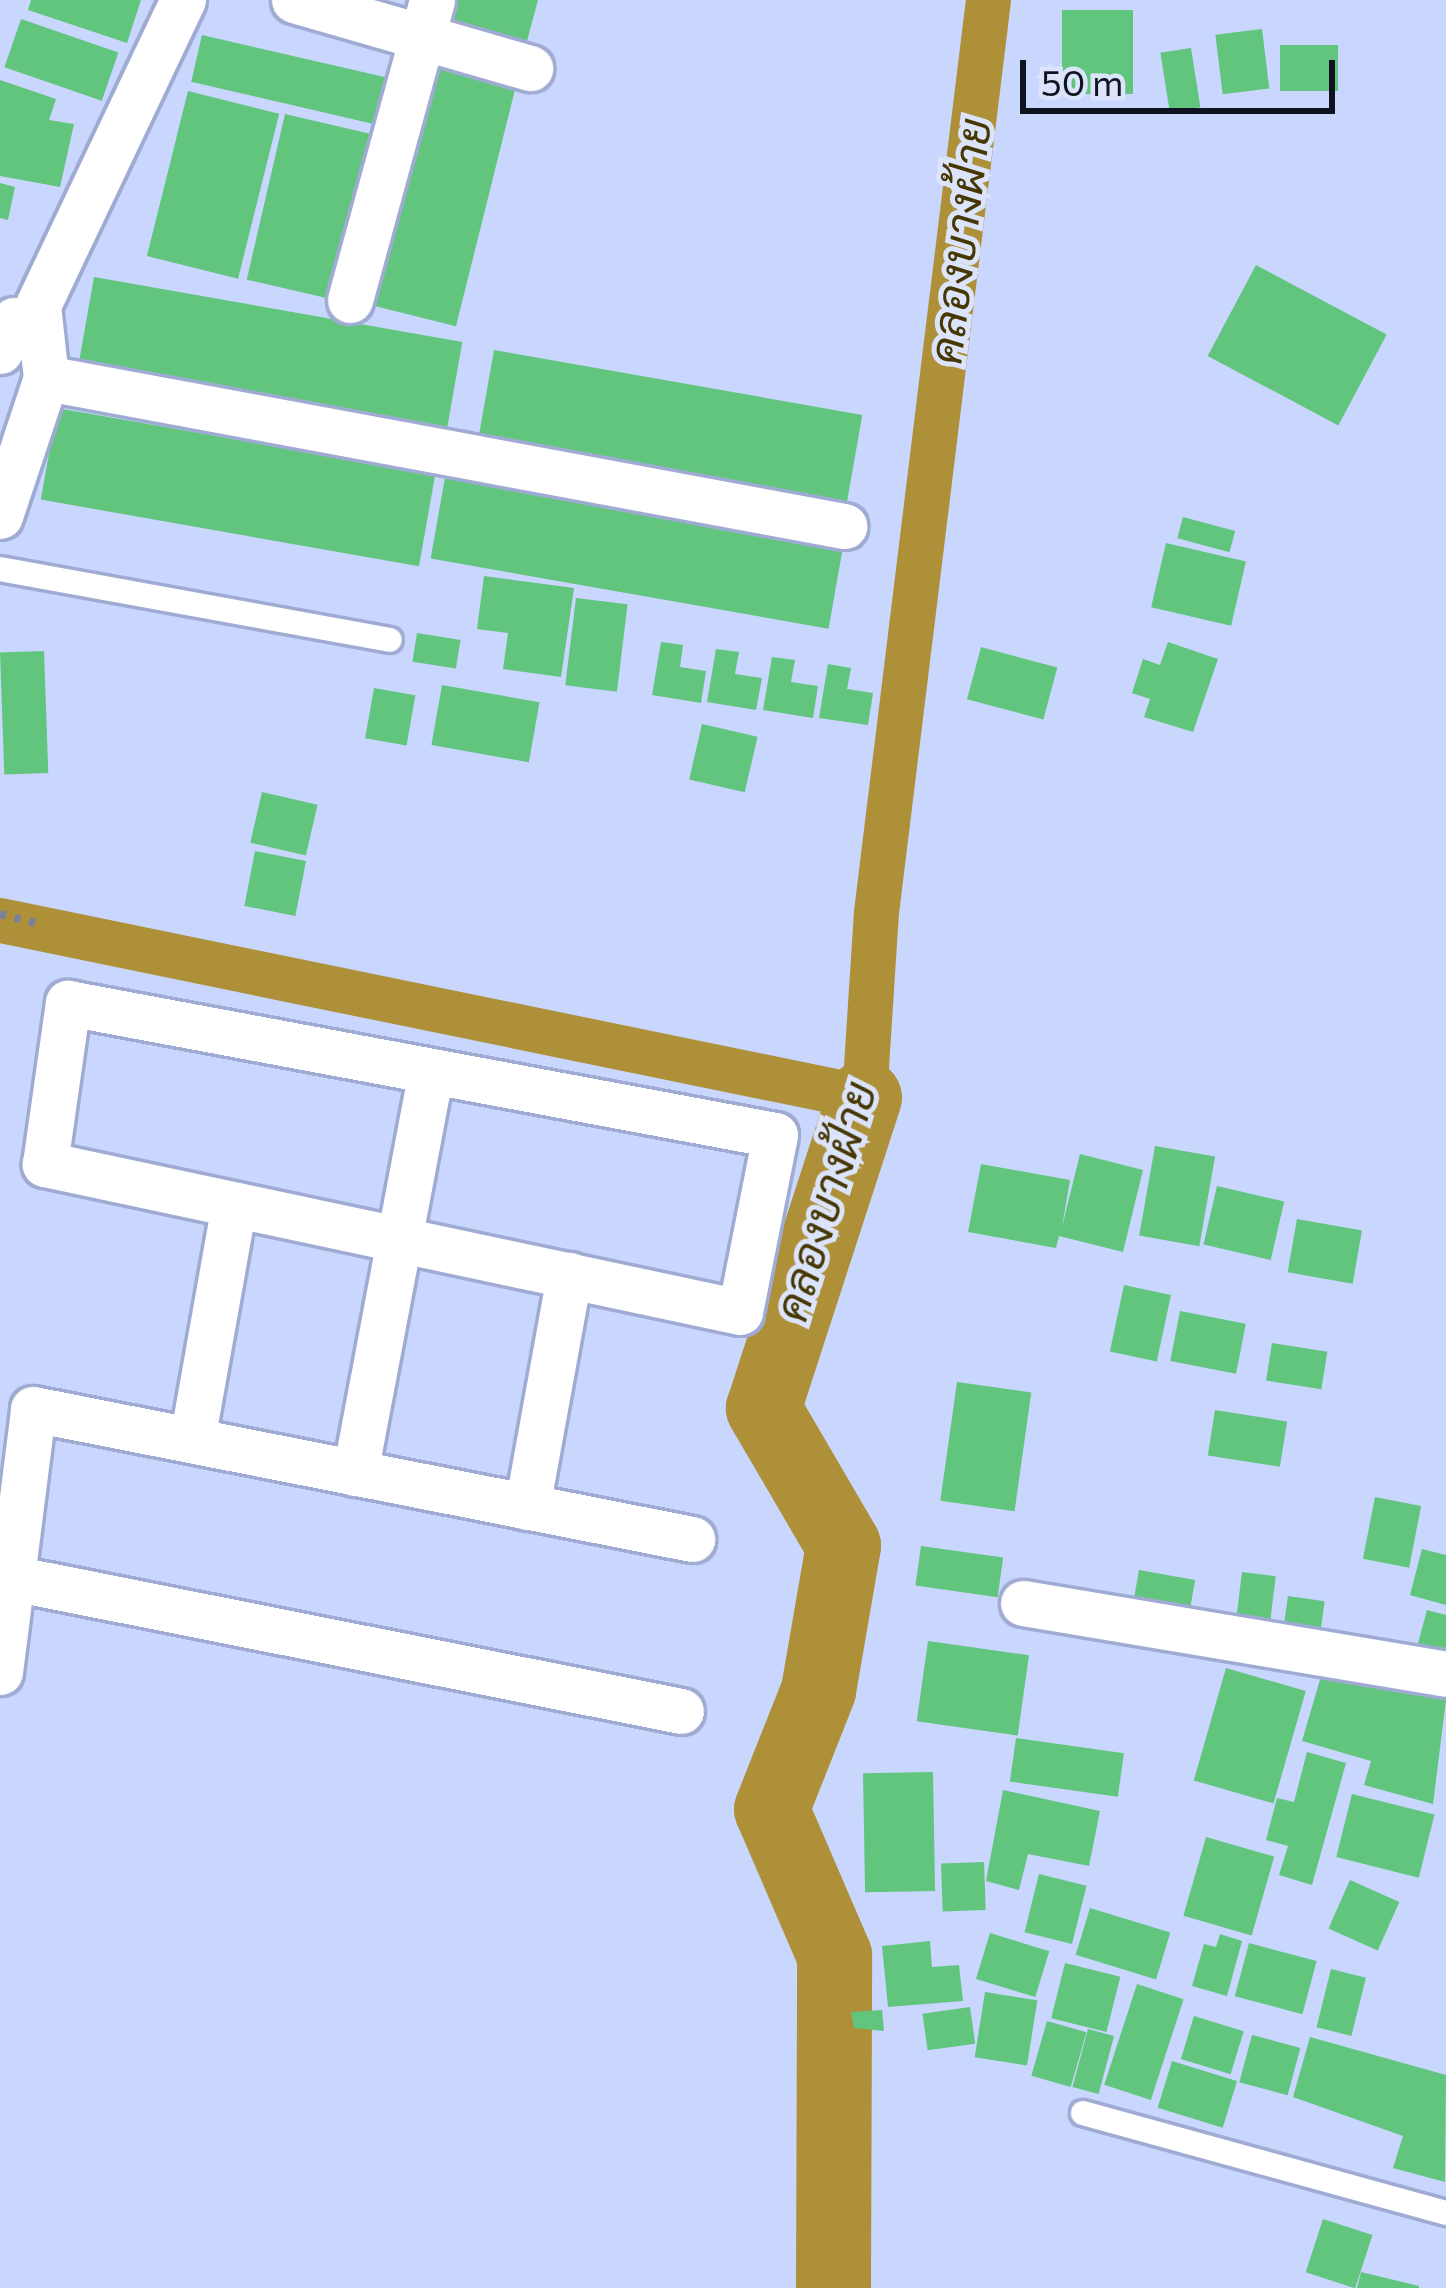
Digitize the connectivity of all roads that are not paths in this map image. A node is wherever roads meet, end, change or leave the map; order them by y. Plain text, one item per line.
1 (182, 0) edge
2 (294, 0) edge
3 (427, 18) edge
4 (530, 68) dead end
5 (350, 300) dead end
6 (13, 328) edge
7 (46, 379) junction
8 (0, 516) edge
9 (844, 526) dead end
10 (0, 569) edge
11 (390, 640) dead end
12 (431, 1071) junction
13 (234, 1205) junction
14 (399, 1240) junction
15 (569, 1275) junction
16 (193, 1441) junction
17 (355, 1473) junction
18 (526, 1507) junction
19 (692, 1539) dead end
20 (12, 1578) junction
21 (1023, 1603) dead end
22 (0, 1672) edge
23 (1446, 1674) edge
24 (681, 1711) dead end
25 (1083, 2113) dead end
26 (1446, 2212) edge

1 - 6 street
2 - 3 street
3 - 4 street
3 - 5 street
6 - 7 street
7 - 8 street
7 - 9 street
10 - 11 lane
12 - 13 street
12 - 14 street
12 - 15 street
13 - 14 street
13 - 16 street
14 - 15 street
14 - 17 street
15 - 18 street
16 - 17 street
16 - 20 street
17 - 18 street
18 - 19 street
20 - 22 street
20 - 24 street
21 - 23 street
25 - 26 lane

